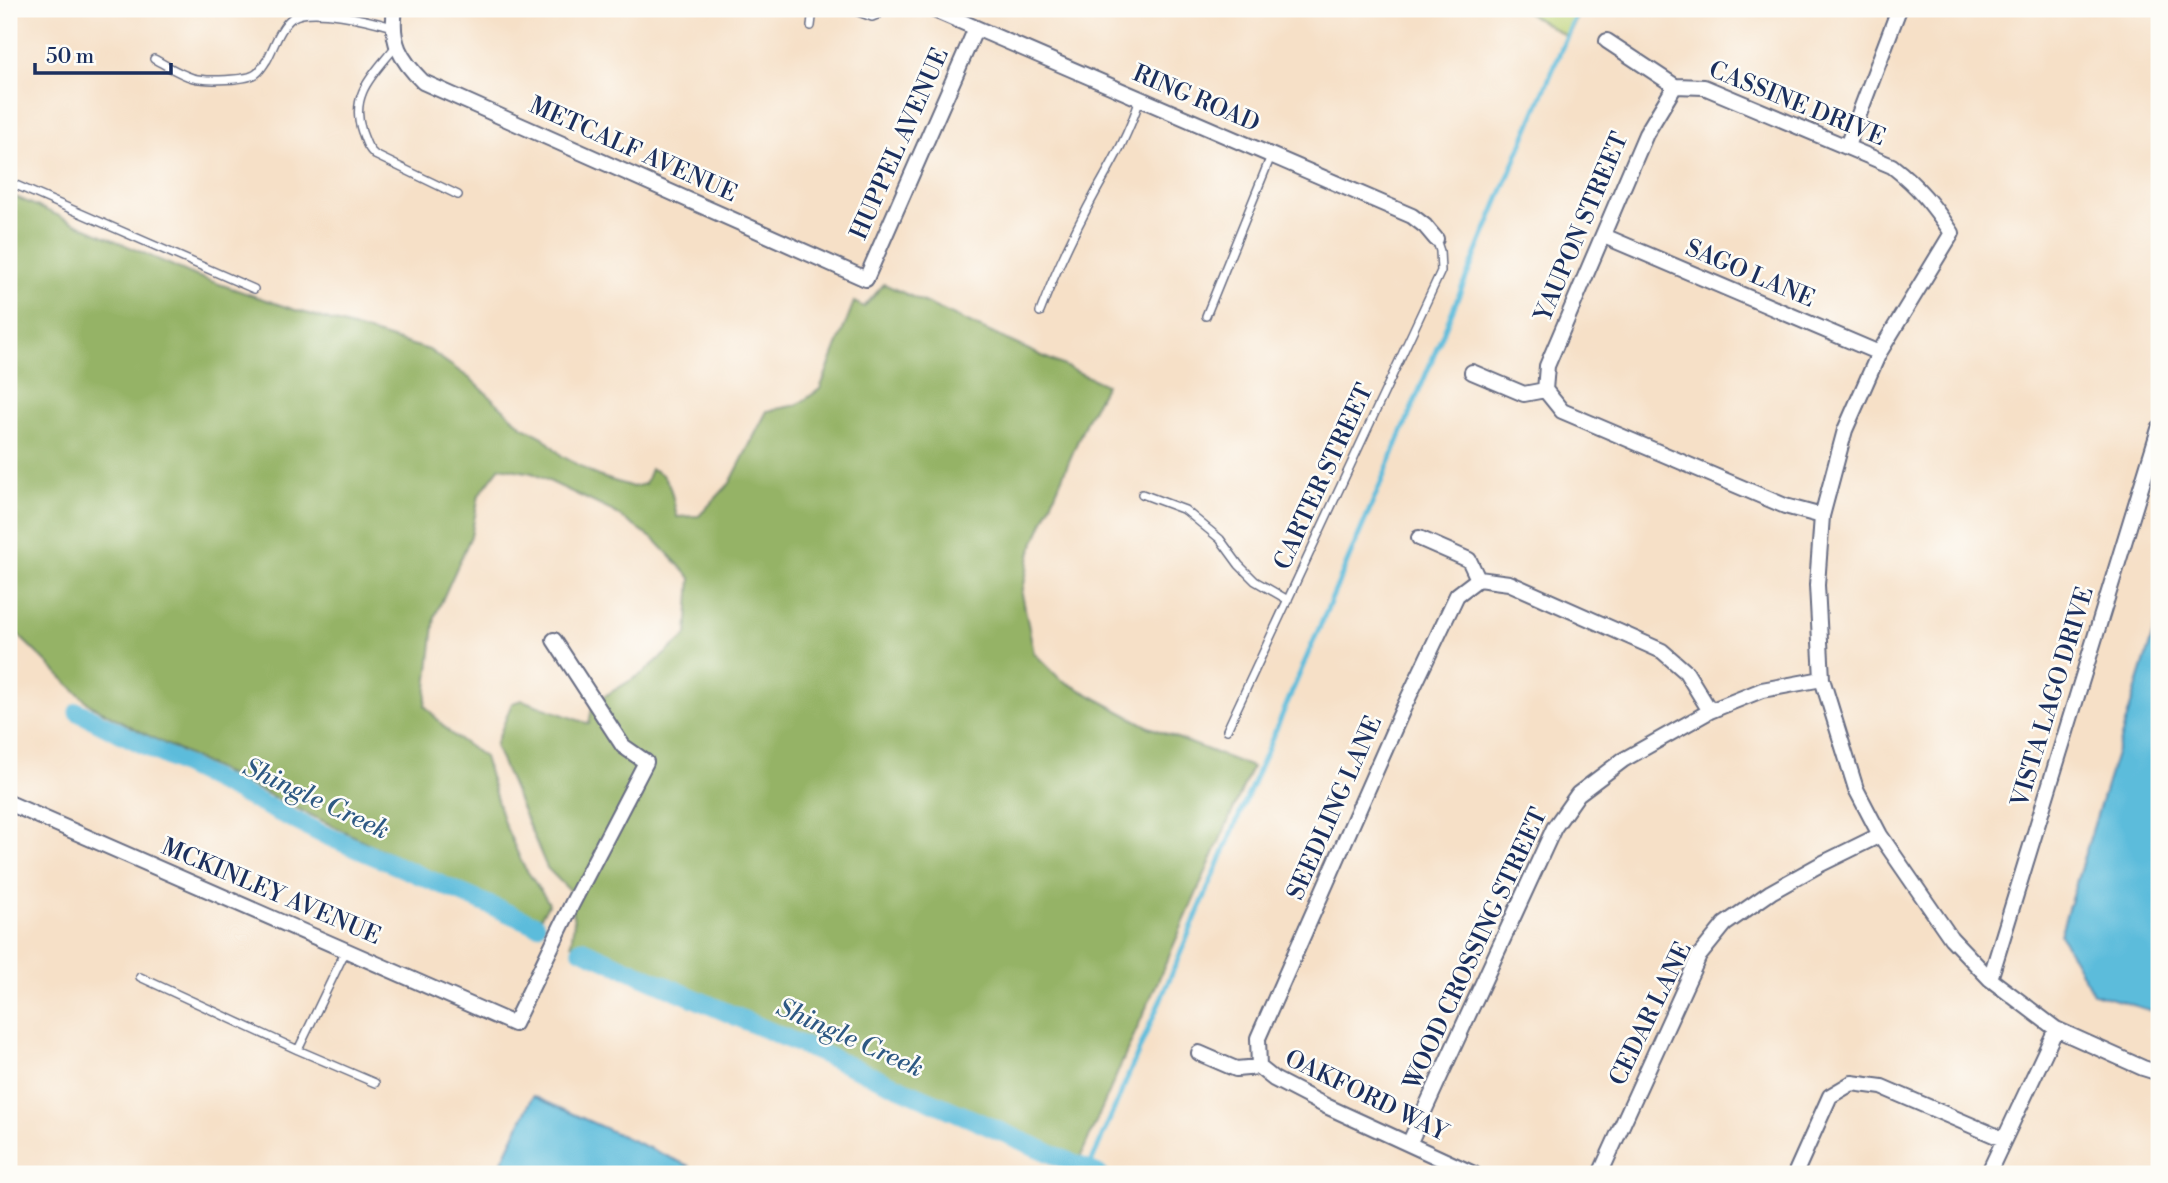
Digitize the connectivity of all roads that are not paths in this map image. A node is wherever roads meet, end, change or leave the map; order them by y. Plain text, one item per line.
1 (395, 9) edge
2 (813, 9) edge
3 (850, 9) edge
4 (880, 9) edge
5 (932, 9) edge
6 (1899, 9) edge
7 (811, 26) dead end
8 (394, 27) junction
9 (976, 28) junction
10 (1607, 41) dead end
11 (396, 46) junction
12 (154, 59) dead end
13 (1675, 86) junction
14 (1140, 99) junction
15 (1847, 146) junction
16 (1270, 156) junction
17 (9, 182) edge
18 (458, 195) dead end
19 (1604, 236) junction
20 (1436, 240) joint
21 (866, 279) joint
22 (254, 289) dead end
23 (1040, 312) dead end
24 (1206, 316) dead end
25 (1879, 353) junction
26 (1472, 372) dead end
27 (1545, 390) junction
28 (2159, 429) edge
29 (1142, 494) dead end
30 (1822, 516) junction
31 (1419, 538) dead end
32 (1478, 579) junction
33 (1288, 600) junction
34 (554, 640) dead end
35 (1822, 679) junction
36 (1710, 711) junction
37 (1227, 730) dead end
38 (9, 803) edge
39 (1880, 835) junction
40 (346, 949) junction
41 (140, 977) dead end
42 (1990, 979) junction
43 (2056, 1029) junction
44 (298, 1049) junction
45 (1199, 1053) dead end
46 (1259, 1067) junction
47 (2159, 1073) edge
48 (374, 1083) dead end
49 (2003, 1139) junction
50 (1409, 1144) junction
51 (1474, 1174) edge
52 (1600, 1174) edge
53 (1795, 1174) edge
54 (1988, 1174) edge

1 - 8 street
2 - 7 lane
3 - 4 lane
5 - 9 street, RING ROAD
6 - 15 street
8 - 11 street
8 - 12 lane
9 - 14 street, RING ROAD
9 - 21 street, HUPPEL AVENUE
10 - 13 street, CASSINE DRIVE
11 - 18 lane
11 - 21 street, METCALF AVENUE
13 - 15 street, CASSINE DRIVE
13 - 19 street, YAUPON STREET
14 - 16 street, RING ROAD
14 - 23 lane
15 - 25 street, CASSINE DRIVE
16 - 20 street, RING ROAD
16 - 24 lane
17 - 22 lane
19 - 25 street, SAGO LANE
19 - 27 street, YAUPON STREET
20 - 33 lane, CARTER STREET
25 - 30 street
26 - 27 street
27 - 30 street
28 - 42 street, VISTA LAGO DRIVE
29 - 33 lane
30 - 35 street
31 - 32 street
32 - 36 street
32 - 46 street, SEEDLING LANE
33 - 37 lane, CARTER STREET
34 - 40 street, MCKINLEY AVENUE
35 - 36 street, WOOD CROSSING STREET
35 - 39 street
36 - 50 street, WOOD CROSSING STREET
38 - 40 street, MCKINLEY AVENUE
39 - 42 street
39 - 52 street, CEDAR LANE
40 - 44 lane
41 - 44 lane
42 - 43 street
43 - 47 street
43 - 49 street
44 - 48 lane
45 - 46 street, OAKFORD WAY
46 - 50 street, OAKFORD WAY
49 - 53 street
49 - 54 street
50 - 51 street, OAKFORD WAY

